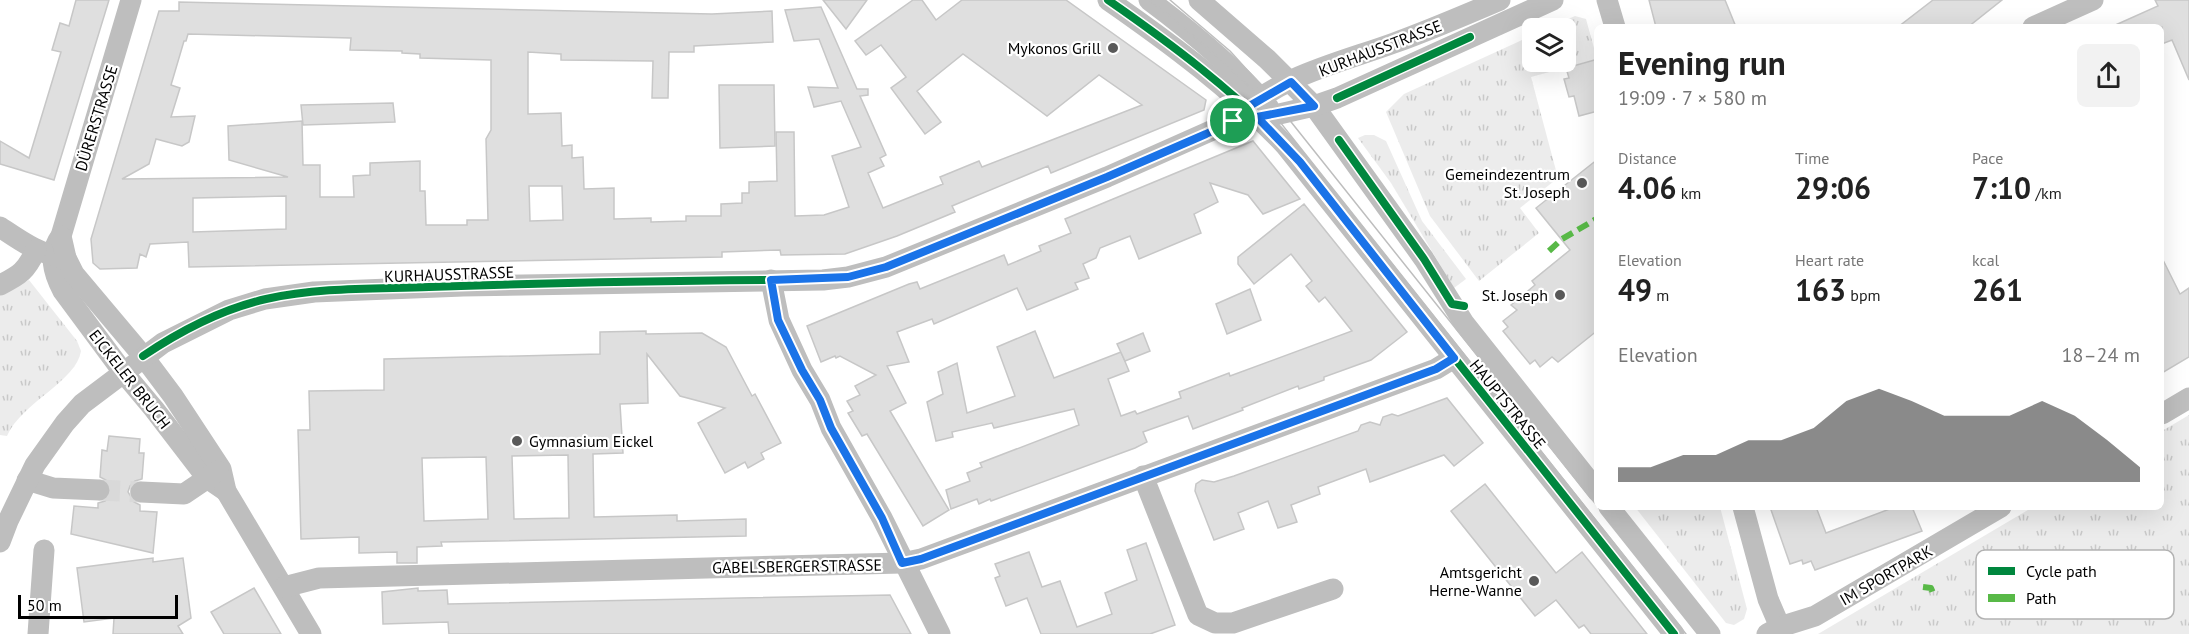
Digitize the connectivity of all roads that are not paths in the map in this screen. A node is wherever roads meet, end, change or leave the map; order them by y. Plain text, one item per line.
1 (131, 0) edge
2 (1108, 0) edge
3 (1149, 0) edge
4 (1170, 0) edge
5 (1199, 0) edge
6 (1500, 0) edge
7 (1553, 0) edge
8 (1607, 0) edge
9 (2092, 0) edge
10 (1613, 24) edge
11 (2040, 24) edge
12 (1291, 82) junction
13 (1314, 106) junction
14 (1261, 109) junction
15 (0, 227) edge
16 (61, 236) joint
17 (52, 255) junction
18 (771, 280) junction
19 (0, 285) edge
20 (143, 356) junction
21 (1454, 358) junction
22 (123, 372) junction
23 (2189, 398) edge
24 (2164, 413) edge
25 (214, 473) junction
26 (1143, 476) junction
27 (27, 480) junction
28 (1594, 487) edge
29 (99, 490) tunnel mouth
30 (141, 492) tunnel mouth
31 (1611, 510) edge
32 (1744, 510) edge
33 (1996, 510) edge
34 (0, 542) edge
35 (44, 550) dead end
36 (902, 563) junction
37 (284, 587) junction
38 (1333, 589) dead end
39 (1773, 631) edge
40 (38, 634) edge
41 (311, 634) edge
42 (940, 634) edge
43 (1674, 634) edge
44 (1710, 634) edge

1 - 16 street, DÜRERSTRASSE
2 - 14 street, HAUPTSTRASSE
3 - 14 street
4 - 14 street
5 - 12 street, HAUPTSTRASSE
6 - 12 street, KURHAUSSTRASSE
7 - 13 street, KURHAUSSTRASSE
8 - 10 street
9 - 11 street
12 - 13 street, HAUPTSTRASSE
12 - 14 street, KURHAUSSTRASSE
13 - 14 street, KURHAUSSTRASSE
13 - 28 street, HAUPTSTRASSE
14 - 18 street, KURHAUSSTRASSE
14 - 21 street, HAUPTSTRASSE
15 - 17 street, EICKELER BRUCH
16 - 17 street, EICKELER BRUCH
17 - 19 street
17 - 20 street, EICKELER BRUCH
17 - 22 street, EICKELER BRUCH
18 - 20 street, KURHAUSSTRASSE
18 - 36 street
20 - 22 street, KURHAUSSTRASSE
20 - 25 street, EICKELER BRUCH
21 - 26 street, GABELSBERGERSTRASSE
21 - 43 street, HAUPTSTRASSE
22 - 25 street, EICKELER BRUCH
22 - 27 street, KURHAUSSTRASSE
23 - 24 street
25 - 30 street
25 - 37 street, EICKELER BRUCH
26 - 36 street, GABELSBERGERSTRASSE
26 - 38 street
27 - 29 street
27 - 34 street, KURHAUSSTRASSE
31 - 44 street
32 - 39 street
33 - 39 street, IM SPORTPARK
35 - 40 street
36 - 37 street, GABELSBERGERSTRASSE
36 - 42 street
37 - 41 street, EICKELER BRUCH

